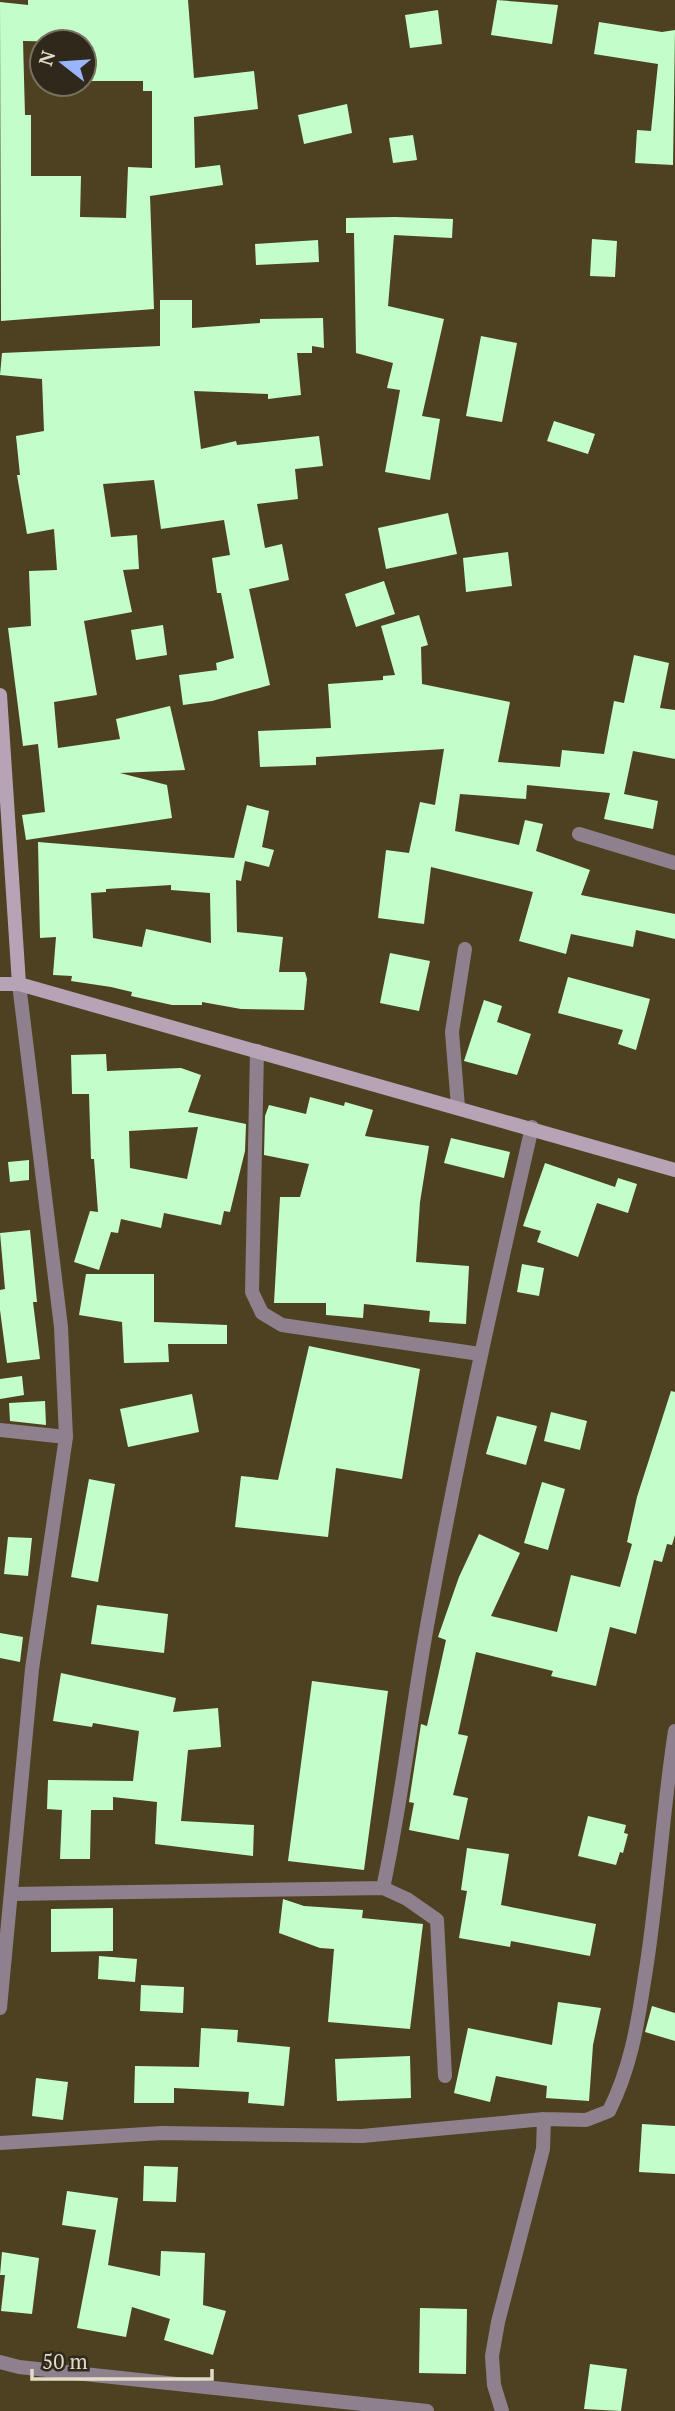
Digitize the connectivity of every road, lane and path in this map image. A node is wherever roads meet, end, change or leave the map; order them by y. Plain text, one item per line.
1 (0, 695) edge
2 (579, 834) dead end
3 (675, 863) edge
4 (466, 949) dead end
5 (0, 984) edge
6 (19, 984) junction
7 (257, 1051) junction
8 (458, 1107) junction
9 (532, 1127) junction
10 (675, 1170) edge
11 (480, 1354) junction
12 (0, 1430) edge
13 (66, 1437) junction
14 (675, 1731) edge
15 (383, 1888) junction
16 (11, 1894) junction
17 (0, 2008) edge
18 (445, 2076) dead end
19 (544, 2119) junction
20 (0, 2143) edge
21 (0, 2362) edge
22 (427, 2411) edge
23 (502, 2411) edge

1 - 6 main road
2 - 3 street
4 - 8 street
5 - 6 main road
6 - 7 main road
6 - 13 street
7 - 8 main road
7 - 11 street
8 - 9 main road
9 - 10 main road
9 - 11 street
11 - 15 street
12 - 13 street
13 - 16 street
14 - 19 street
15 - 16 street
15 - 18 street
16 - 17 street
19 - 20 street
19 - 23 street
21 - 22 street

